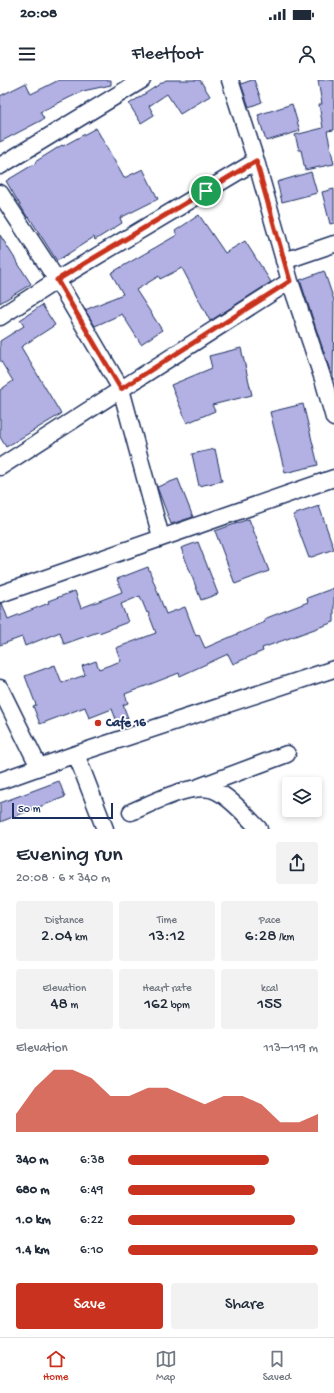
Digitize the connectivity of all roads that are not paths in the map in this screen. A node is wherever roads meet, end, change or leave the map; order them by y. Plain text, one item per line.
1 (142, 80) edge
2 (230, 80) edge
3 (256, 161) junction
4 (0, 166) edge
5 (0, 193) edge
6 (334, 244) edge
7 (284, 261) junction
8 (57, 280) junction
9 (290, 281) junction
10 (0, 317) edge
11 (328, 377) edge
12 (121, 389) junction
13 (334, 418) edge
14 (0, 467) edge
15 (334, 478) edge
16 (161, 537) junction
17 (0, 594) edge
18 (334, 669) edge
19 (0, 688) edge
20 (76, 754) junction
21 (287, 754) dead end
22 (39, 767) junction
23 (0, 781) edge
24 (199, 787) junction
25 (131, 812) dead end
26 (105, 829) edge
27 (259, 829) edge

1 - 4 street
2 - 3 street
3 - 7 street
3 - 8 street
5 - 8 street
6 - 7 street
7 - 9 street
8 - 10 street
8 - 12 street
9 - 11 street
9 - 12 street
11 - 13 street
12 - 14 street
12 - 16 street
15 - 16 street
16 - 17 street
18 - 20 street
19 - 22 street
20 - 22 street
20 - 26 street
21 - 24 street
22 - 23 street
24 - 25 street
24 - 27 street

